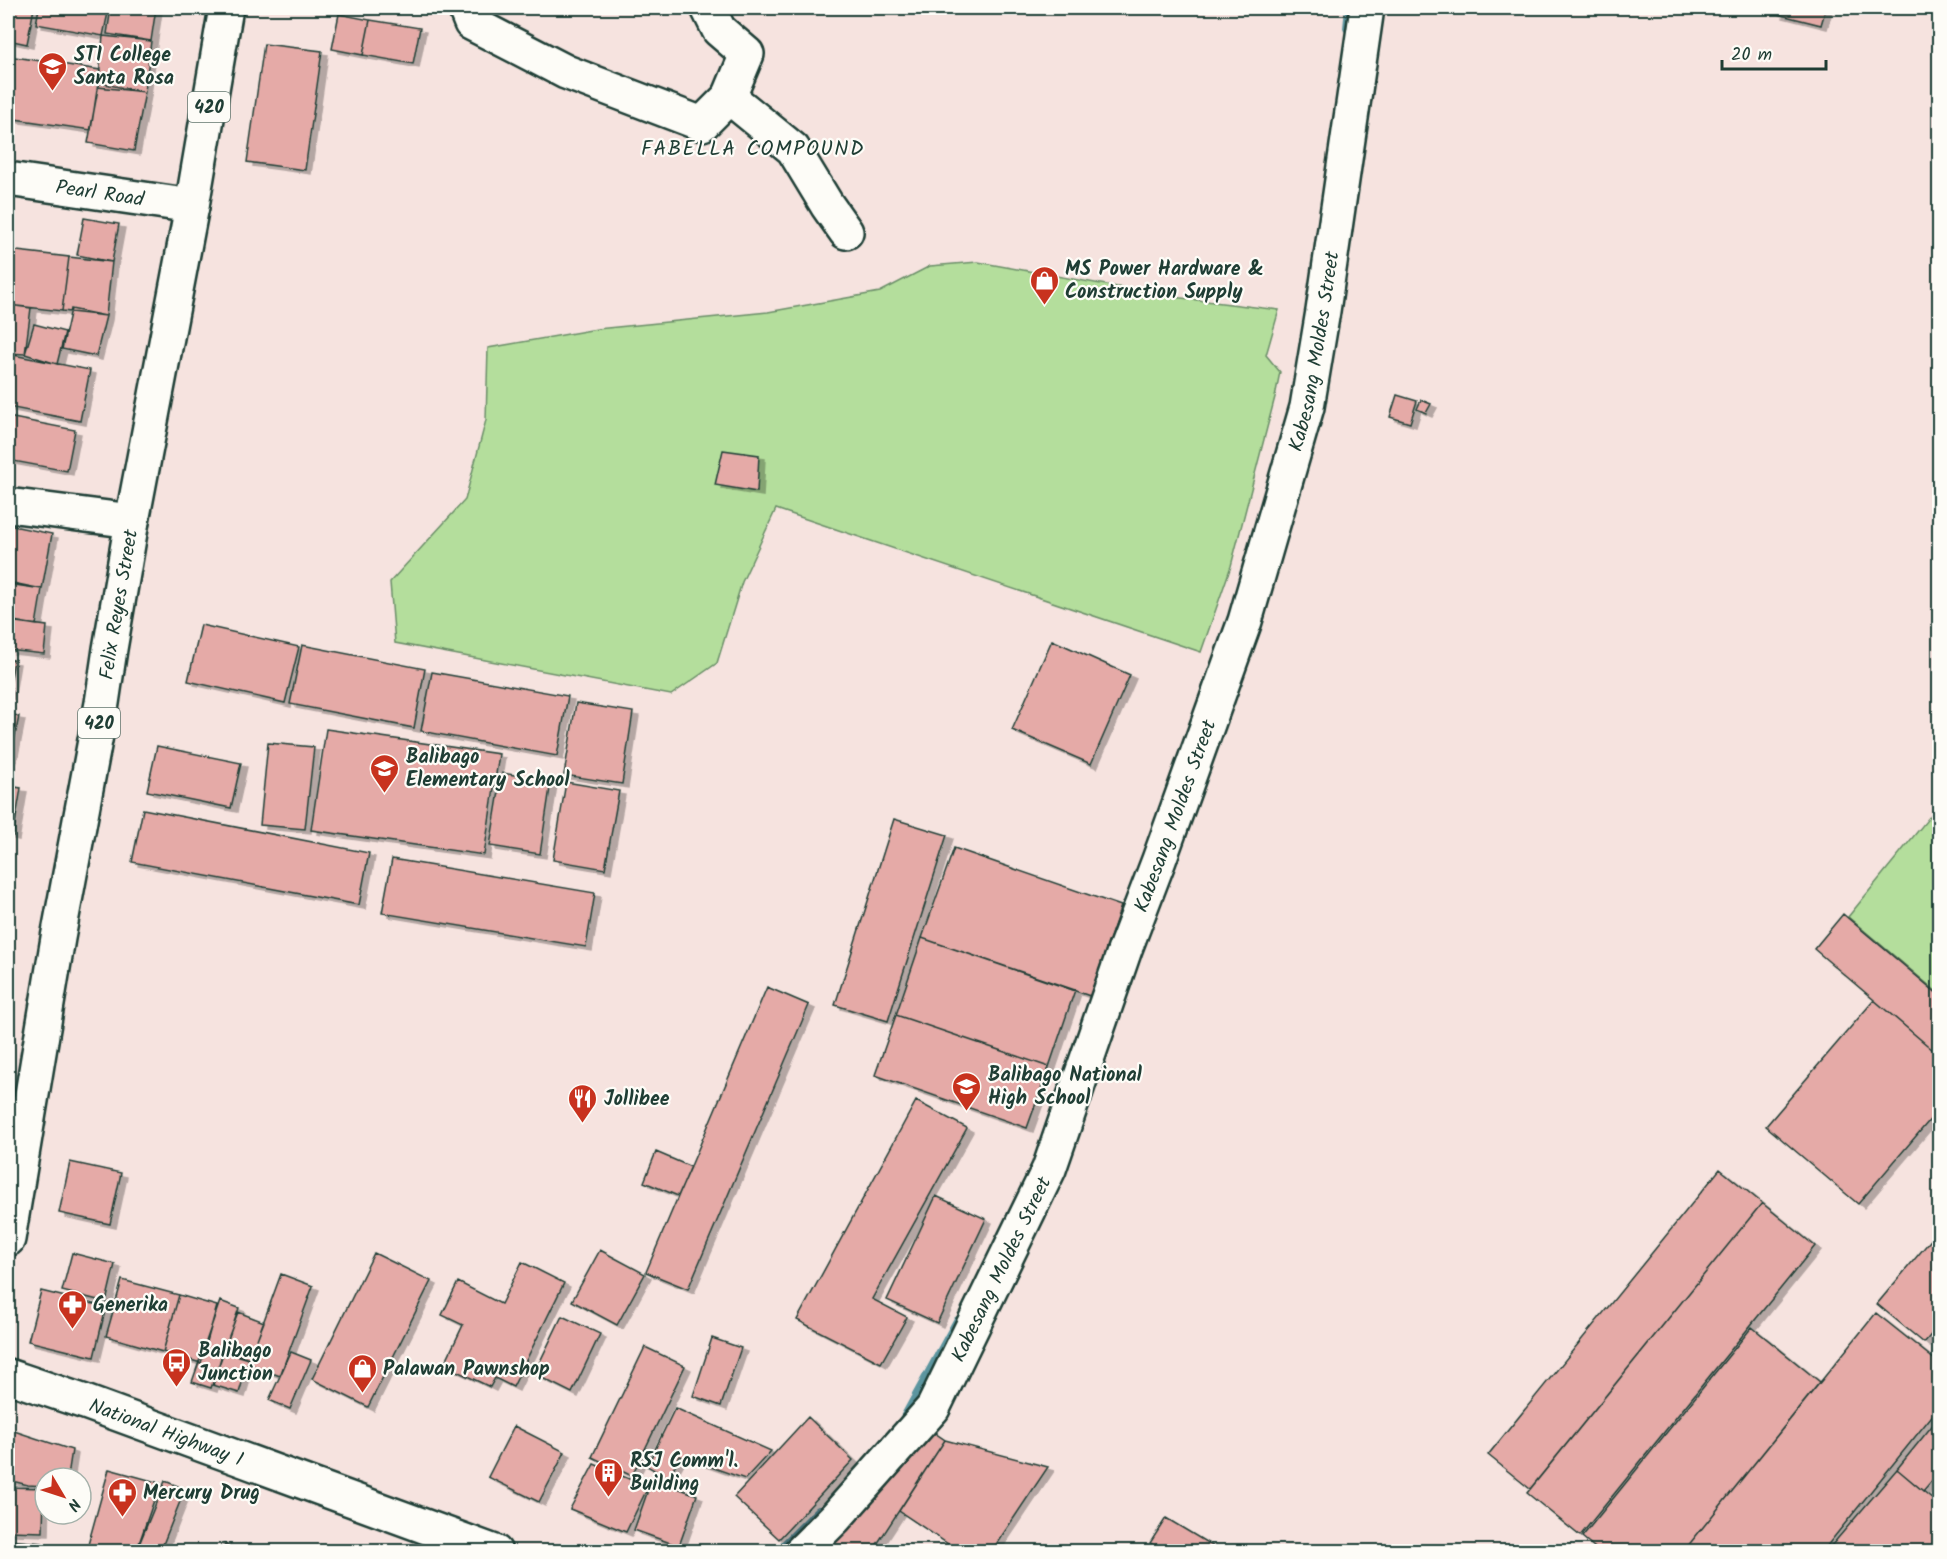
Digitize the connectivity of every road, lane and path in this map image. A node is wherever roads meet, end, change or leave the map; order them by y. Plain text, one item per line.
1 (226, 8) edge
2 (465, 8) edge
3 (708, 8) edge
4 (1367, 8) edge
5 (729, 97) junction
6 (8, 180) edge
7 (192, 206) junction
8 (846, 232) dead end
9 (8, 505) edge
10 (132, 521) junction
11 (8, 1239) edge
12 (8, 1376) edge
13 (495, 1551) edge
14 (801, 1551) edge

1 - 7 main road, Felix Reyes Street / 420
2 - 5 main road
3 - 5 main road
4 - 14 main road, Kabesang Moldes Street
5 - 8 main road
6 - 7 main road, Pearl Road
7 - 10 main road, Felix Reyes Street / 420
9 - 10 main road
10 - 11 main road, Felix Reyes Street / 420
12 - 13 main road, National Highway 1

